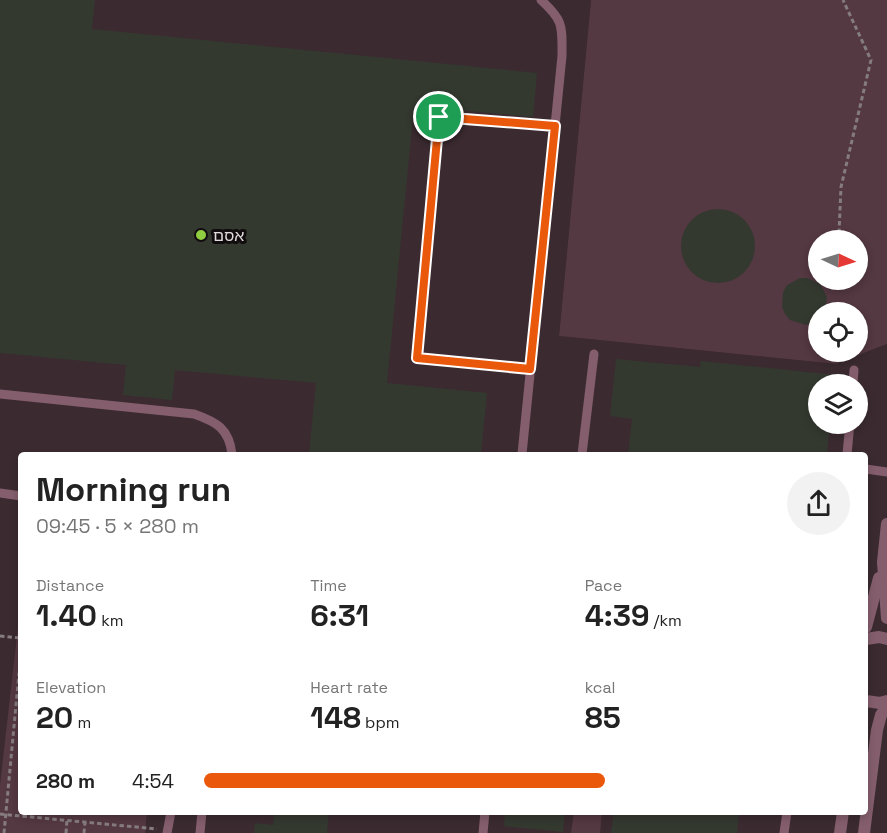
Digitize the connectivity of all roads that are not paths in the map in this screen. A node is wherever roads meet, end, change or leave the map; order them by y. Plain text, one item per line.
1 (541, 0) edge
2 (555, 126) junction
3 (594, 354) dead end
4 (530, 369) junction
5 (854, 370) dead end
6 (854, 374) edge
7 (0, 394) edge
8 (849, 434) edge
9 (231, 452) edge
10 (522, 452) edge
11 (582, 452) edge
12 (847, 452) edge
13 (868, 469) edge
14 (887, 472) edge
15 (0, 494) edge
16 (18, 495) edge
17 (887, 524) edge
18 (883, 562) junction
19 (887, 618) edge
20 (868, 619) edge
21 (868, 639) edge
22 (887, 639) edge
23 (868, 701) edge
24 (887, 701) edge
25 (887, 706) edge
26 (868, 801) edge
27 (170, 815) edge
28 (202, 815) edge
29 (485, 815) edge
30 (787, 815) edge
31 (843, 815) edge
32 (866, 815) edge
33 (167, 831) edge
34 (200, 833) edge
35 (483, 833) edge
36 (784, 833) edge
37 (840, 833) edge
38 (864, 833) edge

1 - 2 lane
2 - 4 lane
2 - 4 lane
3 - 11 lane
4 - 10 lane
5 - 6 lane
7 - 9 lane
8 - 12 lane
13 - 14 lane
15 - 16 lane
17 - 18 street
18 - 19 street
18 - 20 street
21 - 22 street
23 - 24 street
25 - 26 street
27 - 33 lane
28 - 34 lane
29 - 35 lane
30 - 36 lane
31 - 37 street
32 - 38 street

